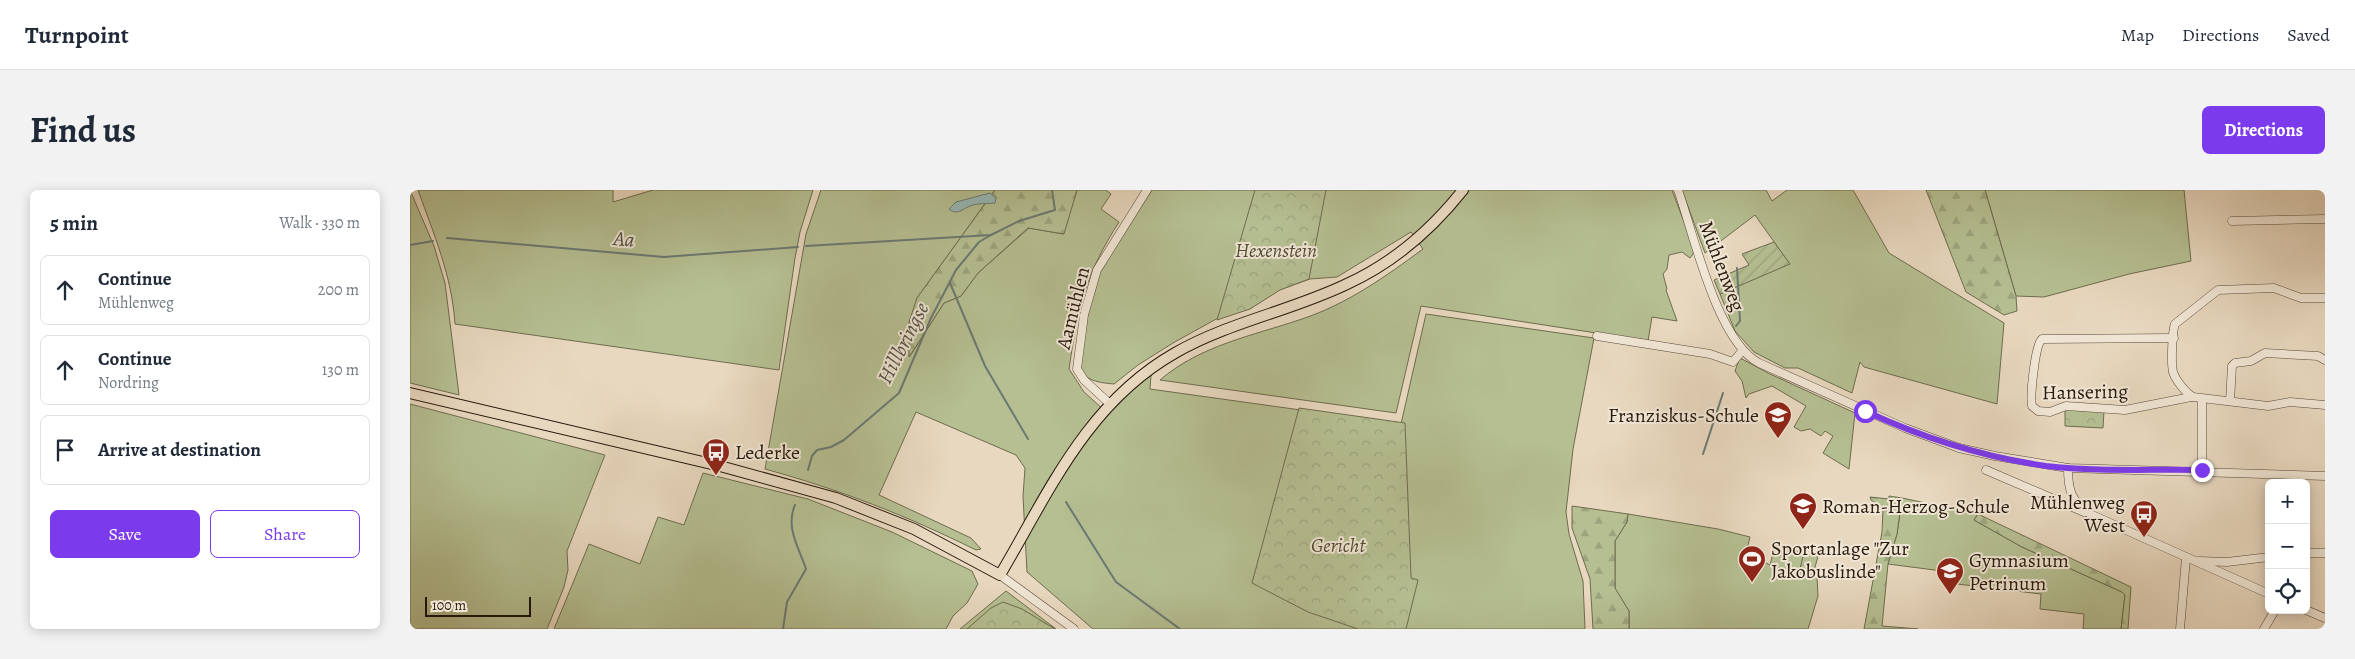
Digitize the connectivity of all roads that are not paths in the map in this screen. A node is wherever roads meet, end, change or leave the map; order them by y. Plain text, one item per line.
1 (1146, 190) edge
2 (1463, 190) edge
3 (1678, 190) edge
4 (2325, 219) edge
5 (2232, 221) dead end
6 (2325, 298) edge
7 (1597, 336) dead end
8 (2174, 338) junction
9 (1742, 351) junction
10 (2325, 360) edge
11 (410, 393) edge
12 (2192, 396) junction
13 (2202, 398) junction
14 (2230, 401) junction
15 (1110, 404) junction
16 (2325, 405) edge
17 (2068, 468) junction
18 (1986, 470) dead end
19 (2202, 470) junction
20 (2325, 476) edge
21 (2090, 514) junction
22 (2310, 553) edge
23 (2325, 553) edge
24 (2265, 557) edge
25 (2188, 559) junction
26 (2227, 562) junction
27 (1000, 575) junction
28 (2229, 577) junction
29 (2265, 592) edge
30 (2310, 612) edge
31 (2273, 614) edge
32 (2325, 618) edge
33 (1074, 629) edge
34 (2180, 629) edge
35 (2264, 629) edge

1 - 15 street, Aamühlen
2 - 15 main road
3 - 9 street, Mühlenweg
4 - 5 street
6 - 8 street
7 - 9 street
8 - 12 street
8 - 12 street, Hansering
9 - 17 street, Mühlenweg
10 - 14 street
11 - 27 main road
12 - 13 street
13 - 14 street
13 - 19 street
14 - 16 street
15 - 27 main road
17 - 19 street, Mühlenweg
17 - 21 street
18 - 21 street
19 - 20 street, Mühlenweg
21 - 25 street
22 - 23 street
24 - 26 street
25 - 26 street
25 - 28 street
25 - 34 street
26 - 28 street
27 - 33 street
28 - 29 street
30 - 32 street
31 - 35 street

